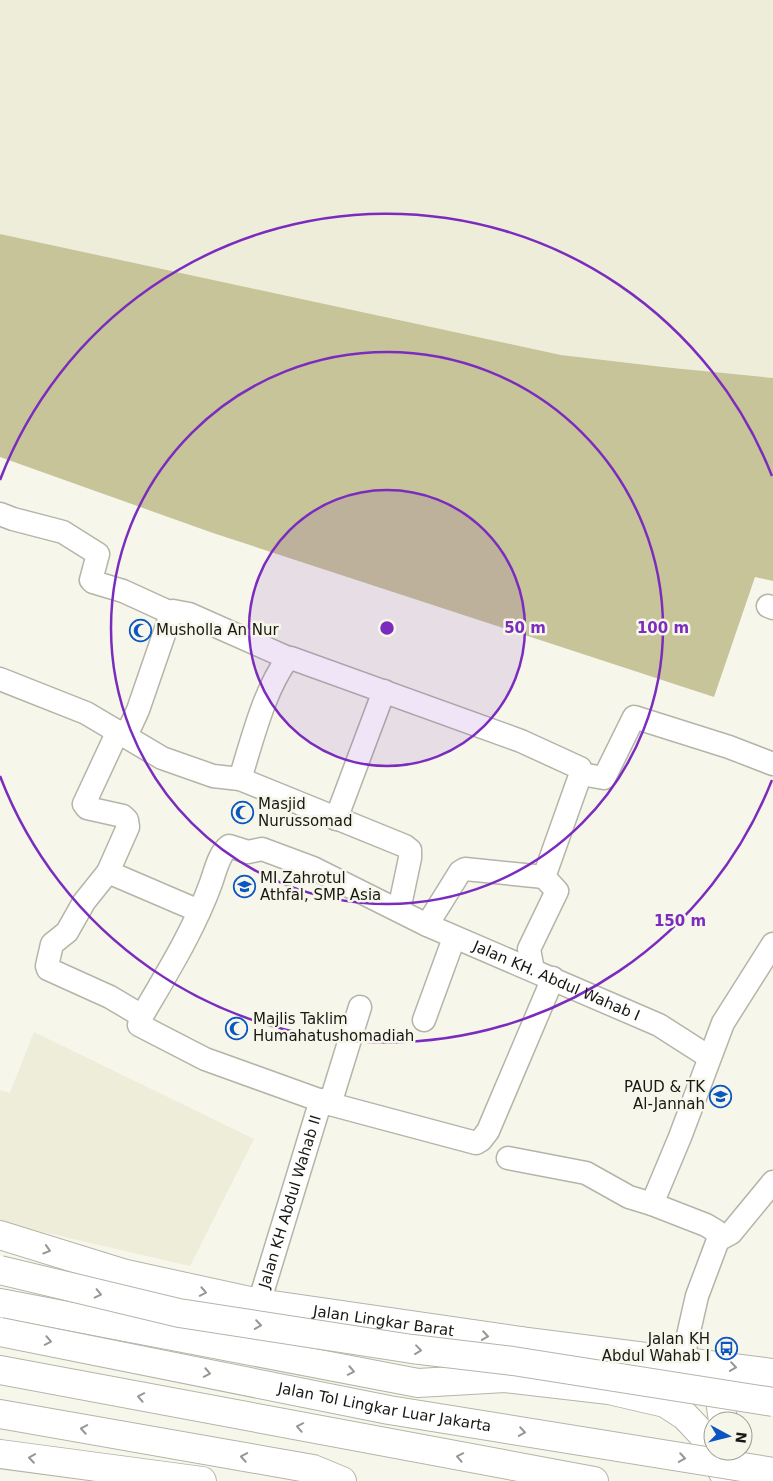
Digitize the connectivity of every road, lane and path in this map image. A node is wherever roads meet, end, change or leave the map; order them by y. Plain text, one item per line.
1 (0, 514) edge
2 (169, 612) junction
3 (288, 658) junction
4 (0, 679) edge
5 (384, 691) junction
6 (122, 734) junction
7 (773, 764) edge
8 (581, 774) junction
9 (240, 778) junction
10 (336, 818) junction
11 (108, 872) junction
12 (544, 877) junction
13 (400, 910) junction
14 (198, 911) junction
15 (427, 926) junction
16 (454, 938) junction
17 (773, 944) edge
18 (543, 974) junction
19 (360, 1007) dead end
20 (142, 1016) junction
21 (424, 1020) dead end
22 (709, 1057) junction
23 (325, 1102) junction
24 (508, 1158) dead end
25 (773, 1182) edge
26 (652, 1204) junction
27 (0, 1235) edge
28 (718, 1240) junction
29 (0, 1270) edge
30 (0, 1303) edge
31 (259, 1303) junction
32 (0, 1332) edge
33 (521, 1341) junction
34 (693, 1363) junction
35 (0, 1370) edge
36 (773, 1373) edge
37 (453, 1382) junction
38 (773, 1402) edge
39 (722, 1411) edge
40 (0, 1414) edge
41 (0, 1454) edge
42 (725, 1469) edge
43 (773, 1472) edge
44 (202, 1481) edge
45 (342, 1481) edge
46 (594, 1481) edge

1 - 2 street
2 - 3 street
2 - 6 street
3 - 5 street
3 - 9 street
4 - 6 street
5 - 8 street
5 - 10 street
6 - 9 street
6 - 11 street
7 - 8 street
8 - 12 street
9 - 10 street
10 - 13 street
11 - 14 street
11 - 20 street
12 - 15 street
12 - 18 street
13 - 14 street, Jalan KH. Abdul Wahab I
13 - 15 street, Jalan KH. Abdul Wahab I
14 - 20 street
15 - 16 street, Jalan KH. Abdul Wahab I
16 - 18 street, Jalan KH. Abdul Wahab I
16 - 21 street
17 - 22 street
18 - 22 street, Jalan KH. Abdul Wahab I
18 - 23 street
19 - 23 street, Jalan KH Abdul Wahab II
20 - 23 street
22 - 26 street
23 - 31 street, Jalan KH Abdul Wahab II
24 - 26 street
25 - 28 street
26 - 28 street
27 -> 31 main road, Jalan Lingkar Barat
28 - 34 street
29 -> 38 main road, Jalan Lingkar Barat, bridge
30 -> 37 main road
31 -> 33 main road, Jalan Lingkar Barat
32 -> 43 main road, Jalan Tol Lingkar Luar Jakarta, bridge
33 - 34 main road, Jalan Lingkar Barat
33 - 37 main road
34 -> 36 main road, Jalan Lingkar Barat
34 - 39 main road
46 -> 35 main road
37 - 42 main road
45 -> 40 main road
44 -> 41 main road

